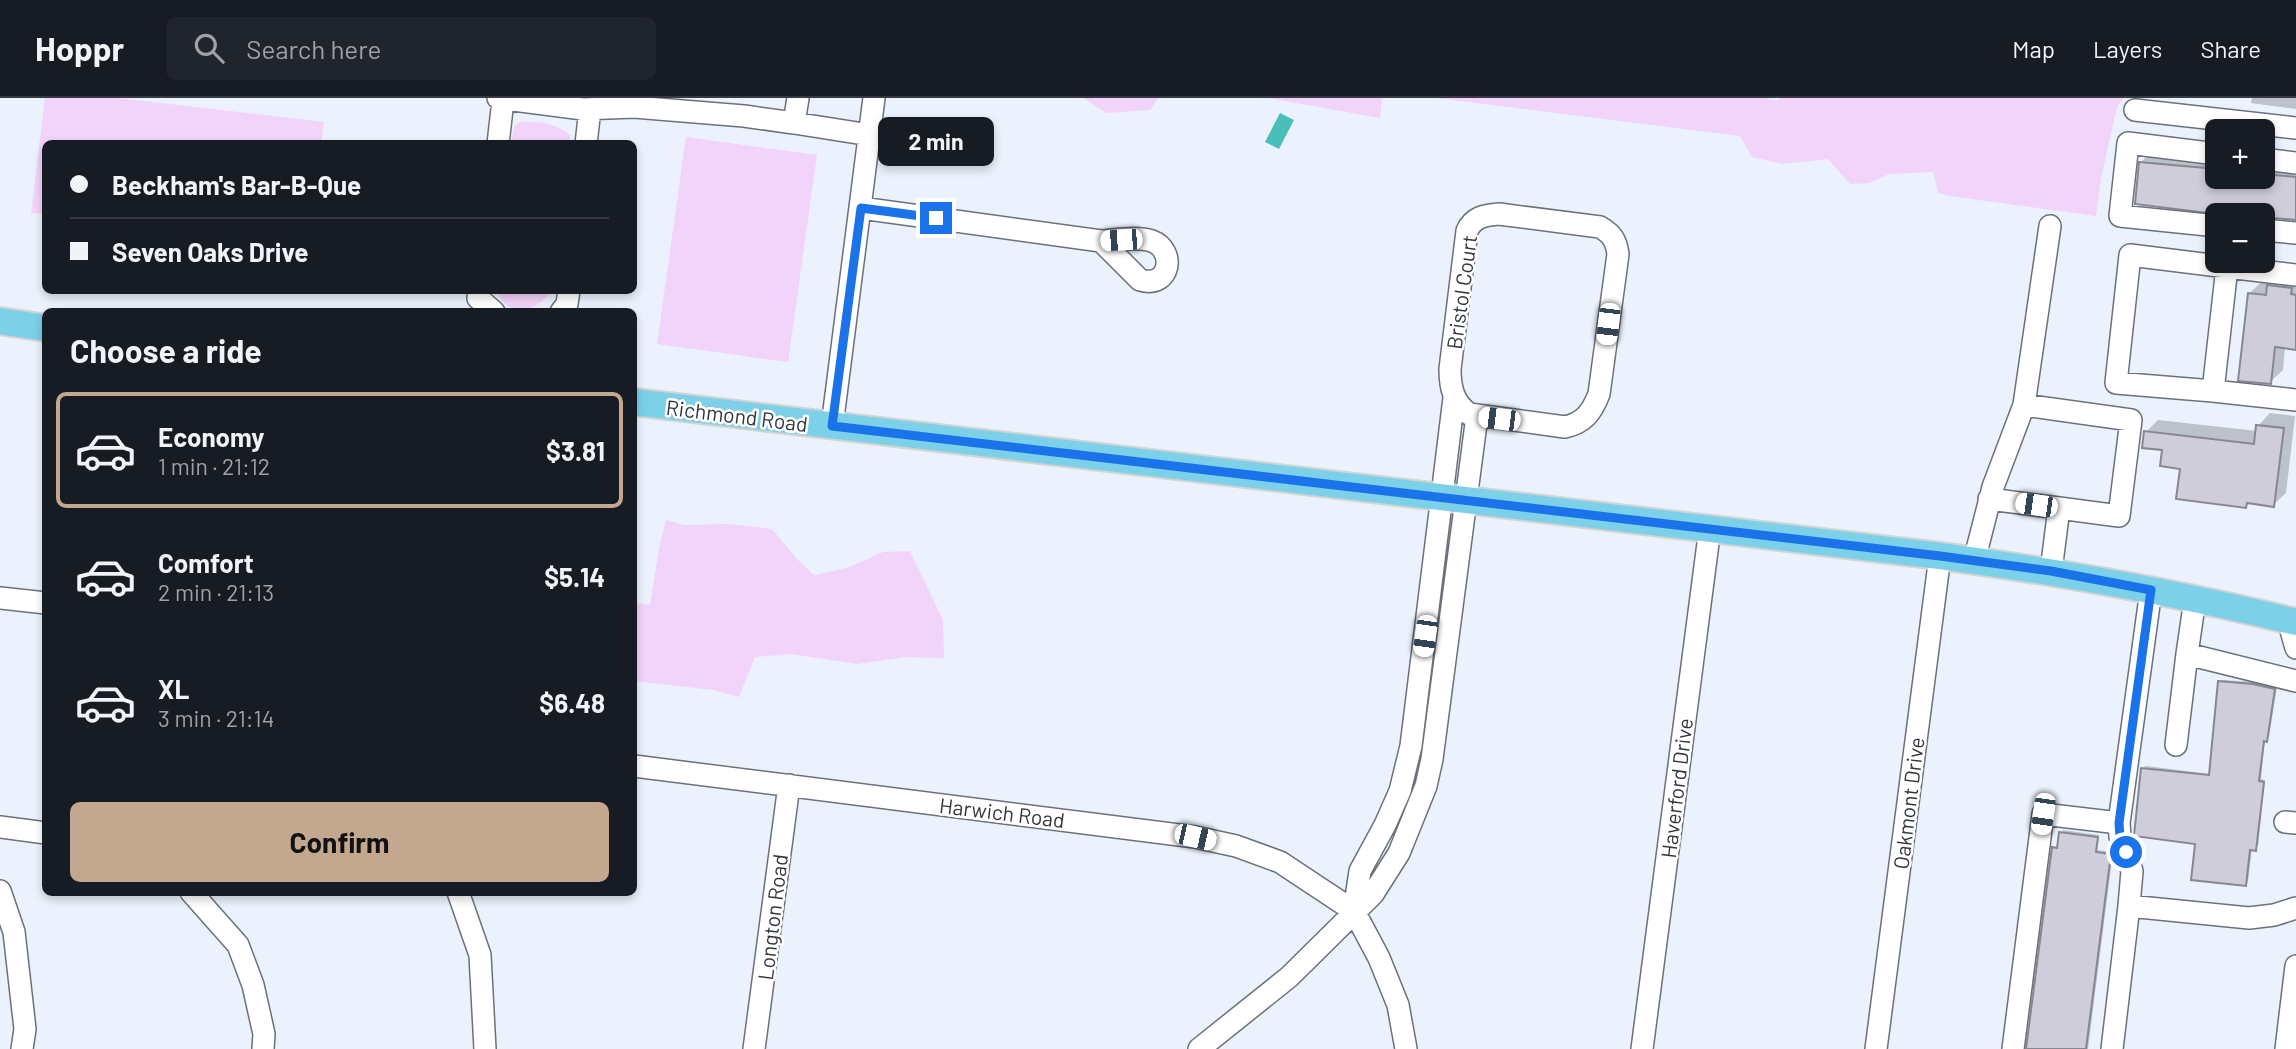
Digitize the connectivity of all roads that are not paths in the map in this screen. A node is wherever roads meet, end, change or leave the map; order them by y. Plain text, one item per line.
1 (798, 98) edge
2 (874, 98) edge
3 (501, 99) edge
4 (745, 107) edge
5 (2187, 107) edge
6 (590, 109) junction
7 (2135, 110) dead end
8 (794, 123) junction
9 (2296, 128) edge
10 (870, 135) junction
11 (498, 140) edge
12 (586, 140) edge
13 (2205, 153) edge
14 (2275, 160) edge
15 (2296, 163) edge
16 (861, 208) junction
17 (2205, 225) edge
18 (2050, 226) dead end
19 (2275, 231) edge
20 (2296, 233) edge
21 (1101, 241) dead end
22 (2205, 264) edge
23 (2226, 273) edge
24 (2275, 273) edge
25 (2296, 275) edge
26 (478, 294) edge
27 (489, 308) edge
28 (0, 321) edge
29 (42, 327) edge
30 (2213, 391) junction
31 (1454, 398) junction
32 (2296, 400) edge
33 (637, 402) edge
34 (2024, 405) junction
35 (1478, 416) junction
36 (832, 426) junction
37 (1455, 498) junction
38 (1989, 499) junction
39 (2059, 508) junction
40 (1710, 528) junction
41 (1940, 556) junction
42 (1974, 561) junction
43 (2051, 571) junction
44 (2151, 590) junction
45 (0, 598) edge
46 (2195, 599) junction
47 (42, 603) edge
48 (2292, 621) edge
49 (2296, 649) edge
50 (2187, 654) junction
51 (2296, 681) edge
52 (2176, 745) dead end
53 (637, 766) edge
54 (789, 785) junction
55 (2119, 823) junction
56 (0, 827) edge
57 (42, 832) edge
58 (0, 891) edge
59 (195, 896) edge
60 (459, 896) edge
61 (2129, 906) junction
62 (2296, 908) edge
63 (1354, 911) junction
64 (2296, 966) edge
65 (22, 1049) edge
66 (262, 1049) edge
67 (485, 1049) edge
68 (754, 1049) edge
69 (1199, 1049) edge
70 (1406, 1049) edge
71 (1642, 1049) edge
72 (1875, 1049) edge
73 (2013, 1049) edge
74 (2112, 1049) edge
75 (2286, 1049) edge

1 - 8 street
2 - 10 street
3 - 6 street
3 - 11 street
4 - 6 street
4 - 8 street
5 - 7 street
5 - 9 street
6 - 12 street
8 - 10 street
10 - 16 street
13 - 17 street
14 - 15 street
16 - 21 street
16 - 36 street
18 - 34 street
19 - 20 street
22 - 30 street
23 - 30 street
24 - 25 street
26 - 27 street
28 - 29 main road
30 - 32 street
31 - 35 street, Bristol Court
31 - 35 street, Bristol Court
31 - 37 street
33 - 36 main road, Richmond Road
34 - 38 street
34 - 39 street
35 - 37 street
36 - 37 main road, Richmond Road
37 - 40 main road, Richmond Road
37 - 63 street
38 - 39 street
38 - 42 street
39 - 43 street
40 - 41 main road, Richmond Road
40 - 71 street, Haverford Drive
41 - 42 main road, Richmond Road
41 - 72 street, Oakmont Drive
42 - 43 main road, Richmond Road
43 - 44 main road, Richmond Road
44 - 46 main road, Richmond Road
44 - 55 street
45 - 47 street
46 - 48 main road, Richmond Road
46 - 50 street
48 - 49 street
50 - 51 street
50 - 52 street
53 - 54 street, Harwich Road
54 - 63 street, Harwich Road
54 - 68 street, Longton Road
55 - 61 street
55 - 73 street
56 - 57 street
58 - 65 street
59 - 66 street
60 - 67 street
61 - 62 street
61 - 74 street
63 - 69 street
63 - 70 street
64 - 75 street

